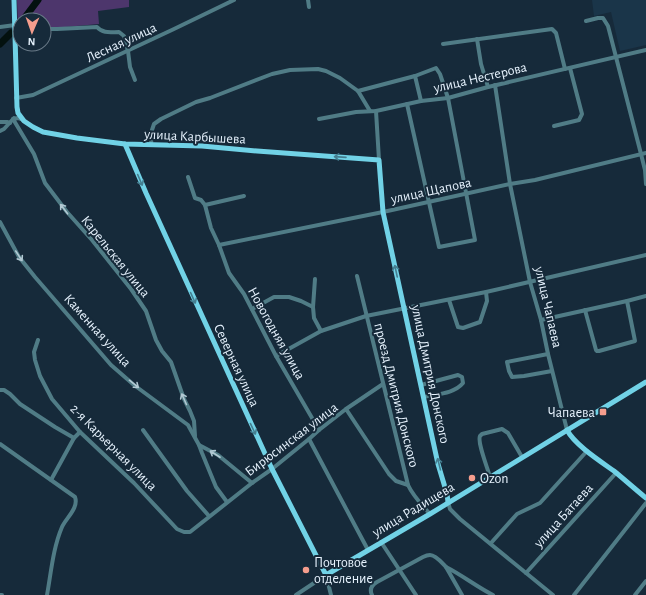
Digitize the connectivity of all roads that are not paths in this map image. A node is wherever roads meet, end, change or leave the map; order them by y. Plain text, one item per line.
1 (14, 0) edge
2 (234, 0) edge
3 (308, 0) edge
4 (308, 7) dead end
5 (14, 12) edge
6 (586, 21) dead end
7 (12, 25) edge
8 (0, 27) edge
9 (52, 29) edge
10 (477, 39) junction
11 (443, 44) dead end
12 (646, 50) edge
13 (128, 51) junction
14 (15, 52) edge
15 (616, 57) junction
16 (570, 68) junction
17 (565, 69) junction
18 (415, 76) junction
19 (135, 80) dead end
20 (495, 85) junction
21 (488, 87) junction
22 (358, 91) junction
23 (16, 98) junction
24 (448, 98) junction
25 (421, 101) junction
26 (407, 104) junction
27 (370, 111) junction
28 (376, 111) junction
29 (18, 113) junction
30 (13, 119) junction
31 (319, 119) dead end
32 (24, 121) junction
33 (0, 122) edge
34 (10, 123) junction
35 (554, 126) dead end
36 (0, 131) edge
37 (125, 144) junction
38 (151, 145) junction
39 (644, 154) edge
40 (379, 160) junction
41 (645, 170) edge
42 (188, 177) dead end
43 (510, 184) junction
44 (646, 184) edge
45 (467, 194) junction
46 (244, 196) dead end
47 (429, 202) junction
48 (205, 205) junction
49 (383, 212) junction
50 (0, 222) edge
51 (219, 245) junction
52 (646, 255) edge
53 (357, 276) dead end
54 (315, 279) dead end
55 (530, 282) junction
56 (486, 292) junction
57 (646, 296) edge
58 (449, 300) junction
59 (627, 301) junction
60 (313, 307) junction
61 (252, 309) junction
62 (404, 309) junction
63 (585, 310) junction
64 (366, 316) junction
65 (541, 320) junction
66 (321, 331) junction
67 (38, 340) dead end
68 (548, 354) junction
69 (276, 356) junction
70 (552, 371) junction
71 (646, 382) edge
72 (383, 384) junction
73 (421, 384) junction
74 (0, 390) edge
75 (424, 397) junction
76 (346, 409) junction
77 (143, 430) dead end
78 (319, 430) junction
79 (567, 430) junction
80 (80, 432) junction
81 (194, 436) junction
82 (74, 438) junction
83 (309, 439) junction
84 (0, 444) edge
85 (199, 445) junction
86 (586, 451) junction
87 (522, 457) junction
88 (272, 469) junction
89 (616, 473) junction
90 (490, 477) junction
91 (51, 480) junction
92 (252, 483) junction
93 (408, 485) junction
94 (646, 498) edge
95 (227, 502) junction
96 (448, 502) junction
97 (646, 503) edge
98 (430, 514) junction
99 (209, 516) junction
100 (190, 532) joint
101 (382, 542) junction
102 (490, 543) junction
103 (368, 550) junction
104 (446, 567) junction
105 (400, 570) junction
106 (526, 573) junction
107 (326, 575) junction
108 (646, 581) edge
109 (47, 595) edge
110 (296, 595) edge
111 (331, 595) edge
112 (372, 595) edge
113 (416, 595) edge
114 (462, 595) edge
115 (493, 595) edge
116 (553, 595) edge
117 (574, 595) edge
118 (635, 595) edge

1 - 5 main road
2 - 13 street, Лесная улица
3 - 4 street
6 - 15 street
7 - 8 street
9 - 13 street
10 - 11 street
10 - 17 street
10 - 21 street
12 - 15 street, улица Нестерова
13 - 19 street
13 - 23 street, Лесная улица
14 - 23 main road
15 - 16 street, улица Нестерова
15 - 39 street
16 - 17 street, улица Нестерова
16 - 35 street
17 - 20 street, улица Нестерова
18 - 22 street
18 - 24 street
18 - 25 street
20 - 21 street, улица Нестерова
20 - 43 street, улица Чапаева
21 - 24 street, улица Нестерова
22 - 27 street
22 - 38 street, улица Карбышева
23 - 29 main road
24 - 25 street, улица Нестерова
24 - 45 street
25 - 26 street, улица Нестерова
26 - 28 street, улица Нестерова
26 - 47 street
27 - 28 street, улица Нестерова
27 - 31 street, улица Нестерова
28 - 40 street, улица Дмитрия Донского
29 - 30 street
29 - 32 main road, улица Карбышева
30 - 32 street
30 - 34 street
81 -> 30 street, Карельская улица
32 - 37 main road, улица Карбышева
33 - 34 street
34 - 36 street
37 - 38 main road, улица Карбышева
37 -> 88 main road, Северная улица
40 -> 38 main road, улица Карбышева
39 - 41 street
39 - 43 street, улица Щапова
40 - 49 main road, улица Дмитрия Донского
41 - 44 street
42 - 48 street
43 - 45 street, улица Щапова
43 - 55 street, улица Чапаева
45 - 47 street, улица Щапова
45 - 47 street
46 - 48 street
47 - 49 street, улица Щапова
48 - 51 street, Новогодняя улица
49 - 51 street, улица Щапова
62 -> 49 main road, улица Дмитрия Донского
50 -> 81 street, Каменная улица
51 - 61 street, Новогодняя улица
52 - 55 street
53 - 64 street, проезд Дмитрия Донского
54 - 60 street
55 - 56 street
55 - 65 street, улица Чапаева
56 - 58 street
56 - 58 street
57 - 59 street
58 - 62 street
59 - 63 street
59 - 63 street
60 - 61 street
60 - 66 street
61 - 69 street, Новогодняя улица
62 - 64 street
62 - 73 main road, улица Дмитрия Донского
63 - 65 street
64 - 66 street
64 - 72 street, проезд Дмитрия Донского
65 - 68 street, улица Чапаева
66 - 69 street
67 - 80 street, 2-я Карьерная улица
68 - 70 street, улица Чапаева
68 - 70 street
69 - 78 street, Новогодняя улица
70 - 79 street, улица Чапаева
71 - 79 main road, улица Радищева
72 - 76 street
72 - 93 street, проезд Дмитрия Донского
73 - 75 main road, улица Дмитрия Донского
73 - 75 street
74 - 82 street, 2-я Карьерная улица
96 -> 75 main road, улица Дмитрия Донского
76 - 78 street, Бирюсинская улица
76 - 93 street, Бирюсинская улица
77 - 99 street
78 - 83 street, Бирюсинская улица
79 - 86 main road, улица Чапаева
79 - 87 main road, улица Радищева
80 - 82 street
80 - 100 street, 2-я Карьерная улица
81 - 85 street, Каменная улица
82 - 91 street
83 - 88 street, Бирюсинская улица
83 - 103 street
84 - 91 street
92 -> 85 street
85 - 95 street, Каменная улица
86 - 89 main road, улица Чапаева
86 - 102 street
87 - 90 main road, улица Радищева
87 - 90 street
88 - 92 street, Бирюсинская улица
88 - 107 main road, Северная улица
89 - 94 main road, улица Чапаева
89 - 106 street, улица Батаева
90 - 96 main road, улица Радищева
91 - 109 street
92 - 95 street, Бирюсинская улица
93 - 98 street, проезд Дмитрия Донского
95 - 99 street, Бирюсинская улица
96 - 98 main road, улица Радищева
96 - 102 street, улица Дмитрия Донского
97 - 117 street
98 - 101 main road, улица Радищева
99 - 100 street, Бирюсинская улица
101 - 103 main road, улица Радищева
101 - 105 street
102 - 106 street, улица Дмитрия Донского
103 - 107 main road, улица Радищева
104 - 105 street
104 - 114 street
104 - 115 street
105 - 112 street
105 - 113 street
106 - 116 street, улица Дмитрия Донского
107 - 110 street, улица Радищева
107 - 111 street, Северная улица
108 - 118 street

